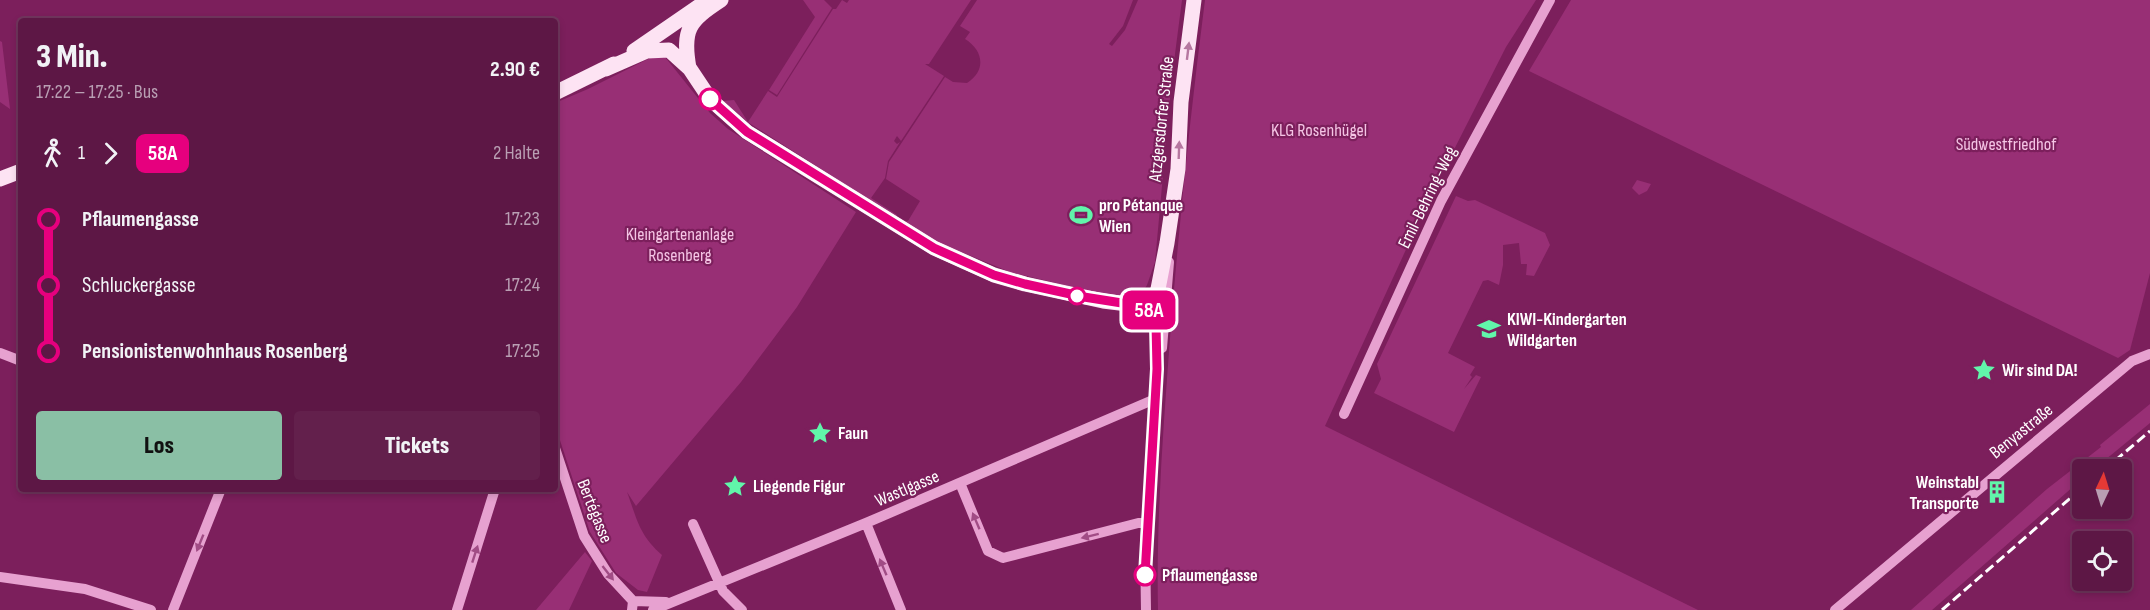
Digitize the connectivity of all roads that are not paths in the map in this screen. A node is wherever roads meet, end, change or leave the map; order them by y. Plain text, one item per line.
1 (708, 0) edge
2 (721, 0) edge
3 (1194, 0) edge
4 (1550, 0) edge
5 (606, 69) junction
6 (690, 69) junction
7 (558, 92) edge
8 (18, 174) edge
9 (0, 179) edge
10 (1167, 243) junction
11 (1144, 306) junction
12 (0, 353) edge
13 (2150, 354) edge
14 (18, 360) edge
15 (1157, 369) junction
16 (1155, 399) junction
17 (1344, 414) dead end
18 (558, 457) edge
19 (960, 483) junction
20 (220, 492) edge
21 (494, 492) edge
22 (1146, 521) junction
23 (866, 523) junction
24 (693, 524) dead end
25 (0, 577) edge
26 (718, 583) junction
27 (669, 602) junction
28 (632, 606) edge
29 (151, 610) edge
30 (173, 610) edge
31 (457, 610) edge
32 (653, 610) edge
33 (742, 610) edge
34 (901, 610) edge
35 (1146, 610) edge
36 (1834, 610) edge

1 - 5 main road
2 - 6 main road
10 -> 3 main road, Atzgersdorfer Straße
4 - 17 street, Emil-Behring-Weg
5 - 6 main road
5 - 7 main road
6 - 11 main road
8 - 9 main road
10 - 11 main road, Atzgersdorfer Straße
10 - 15 street, Atzgersdorfer Straße
11 - 15 street, Atzgersdorfer Straße
12 - 14 street
13 - 36 street, Benyastraße
15 - 16 street, Atzgersdorfer Straße
16 - 19 street, Wastlgasse
16 - 22 street, Atzgersdorfer Straße
18 -> 28 street, Bertégasse
22 -> 19 street
19 - 23 street, Wastlgasse
20 -> 30 street
31 -> 21 street
22 - 35 street, Atzgersdorfer Straße
23 - 26 street, Wastlgasse
34 -> 23 street
24 - 26 street
25 - 29 street
26 - 27 street, Wastlgasse
26 - 33 street
27 - 28 street, Wastlgasse
27 - 32 street, Wastlgasse

